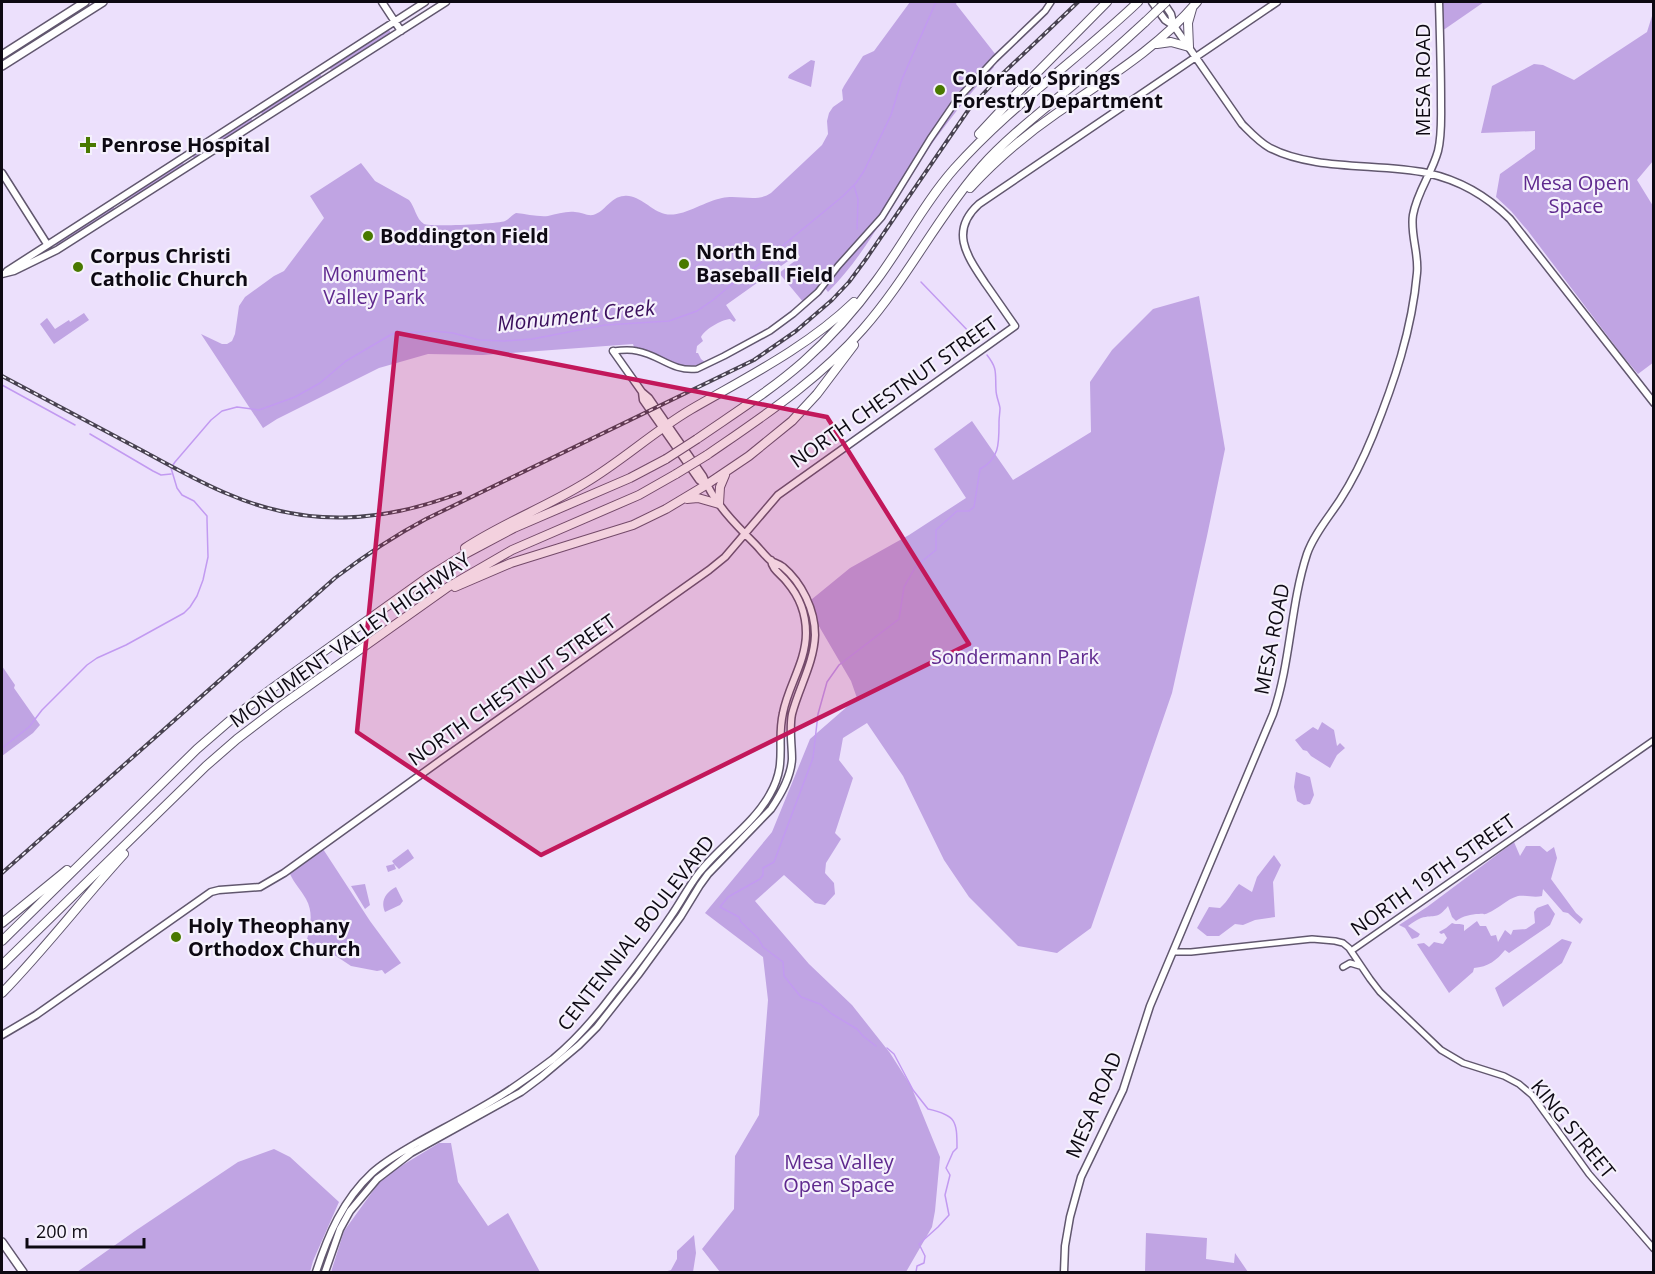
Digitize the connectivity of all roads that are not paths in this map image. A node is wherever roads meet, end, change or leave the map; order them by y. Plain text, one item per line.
1 (85, 2) edge
2 (103, 2) edge
3 (382, 2) edge
4 (425, 2) edge
5 (446, 2) edge
6 (1051, 2) edge
7 (1107, 2) edge
8 (1152, 2) edge
9 (1164, 2) edge
10 (1276, 2) edge
11 (1439, 2) edge
12 (1196, 3) edge
13 (1136, 4) edge
14 (394, 21) junction
15 (1174, 26) junction
16 (400, 31) junction
17 (1152, 45) junction
18 (1189, 47) junction
19 (2, 55) edge
20 (1195, 56) junction
21 (2, 66) edge
22 (953, 170) junction
23 (2, 173) edge
24 (1429, 173) junction
25 (950, 207) junction
26 (47, 244) junction
27 (53, 253) junction
28 (23, 267) junction
29 (2, 274) edge
30 (876, 281) junction
31 (872, 319) junction
32 (613, 351) joint
33 (1653, 403) edge
34 (665, 426) junction
35 (728, 471) junction
36 (706, 486) junction
37 (678, 502) junction
38 (719, 504) junction
39 (745, 534) junction
40 (771, 560) junction
41 (428, 577) junction
42 (420, 607) junction
43 (1653, 740) edge
44 (150, 821) junction
45 (97, 847) junction
46 (2, 923) edge
47 (2, 941) edge
48 (1351, 951) junction
49 (1173, 952) junction
50 (2, 965) edge
51 (1343, 967) dead end
52 (1361, 967) junction
53 (2, 993) edge
54 (2, 1035) edge
55 (2, 1242) edge
56 (1653, 1249) edge
57 (23, 1272) edge
58 (316, 1272) edge
59 (325, 1272) edge
60 (1064, 1272) edge

1 - 19 main road
2 - 21 main road
3 - 14 main road
4 - 14 main road
5 - 16 main road
6 - 32 street
7 - 22 highway
8 - 15 main road
9 - 15 main road
9 - 25 highway, MONUMENT VALLEY HIGHWAY, bridge
10 - 20 main road
11 - 24 main road, MESA ROAD
12 - 15 highway
12 - 18 highway
13 - 22 highway, MONUMENT VALLEY HIGHWAY
14 - 16 main road
14 - 26 main road
15 - 17 highway
15 - 18 main road
16 - 27 main road
17 - 18 highway
17 - 25 highway
18 - 20 main road
20 - 24 main road
20 - 39 main road, NORTH CHESTNUT STREET
22 - 30 highway, MONUMENT VALLEY HIGHWAY
23 - 26 main road
24 - 33 main road
24 - 49 main road, MESA ROAD
25 - 31 highway, MONUMENT VALLEY HIGHWAY
26 - 27 street
26 - 28 main road
26 - 29 main road
27 - 28 main road
28 - 29 main road
30 - 34 highway
30 - 41 highway, MONUMENT VALLEY HIGHWAY, bridge
31 - 35 highway
31 - 42 highway, MONUMENT VALLEY HIGHWAY, bridge
32 - 34 main road, CENTENNIAL BOULEVARD
34 - 36 main road, CENTENNIAL BOULEVARD
34 - 41 highway
35 - 36 highway
35 - 38 highway
36 - 37 highway
36 - 38 main road, CENTENNIAL BOULEVARD
37 - 38 highway
37 - 42 highway
38 - 39 main road, CENTENNIAL BOULEVARD
39 - 40 main road, CENTENNIAL BOULEVARD
39 - 54 main road, NORTH CHESTNUT STREET
40 - 58 main road, CENTENNIAL BOULEVARD
40 - 59 main road, CENTENNIAL BOULEVARD
41 - 45 highway, MONUMENT VALLEY HIGHWAY
42 - 44 highway, MONUMENT VALLEY HIGHWAY
43 - 48 street, NORTH 19TH STREET
44 - 50 highway, MONUMENT VALLEY HIGHWAY
44 - 53 highway
45 - 46 highway
45 - 47 highway, MONUMENT VALLEY HIGHWAY
48 - 49 street, NORTH 19TH STREET
48 - 52 street, KING STREET
49 - 60 main road, MESA ROAD
51 - 52 street
52 - 56 street, KING STREET
55 - 57 main road

